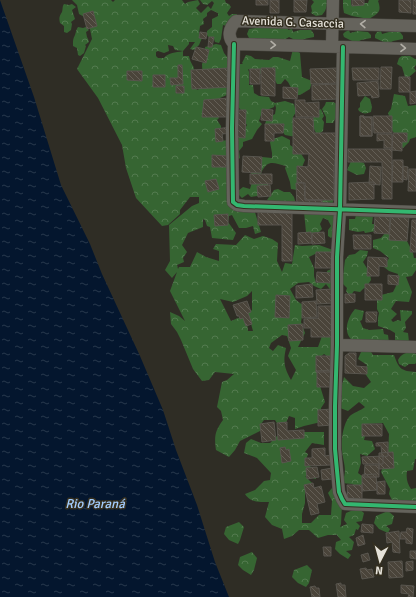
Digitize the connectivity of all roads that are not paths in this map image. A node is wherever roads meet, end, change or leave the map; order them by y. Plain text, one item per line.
1 (333, 0) edge
2 (333, 23) junction
3 (416, 26) edge
4 (234, 44) junction
5 (338, 47) junction
6 (416, 49) edge
7 (340, 210) junction
8 (416, 212) edge
9 (336, 345) junction
10 (416, 347) edge
11 (416, 508) edge

1 - 2 street
3 -> 2 street, Avenida G. Casaccia
2 - 4 street, Avenida G. Casaccia
2 - 5 street
4 -> 5 street, Avenida G. Casaccia
4 - 7 street
5 -> 6 street, Avenida G. Casaccia
5 - 7 street
7 - 8 street
7 - 9 street
9 - 10 street
9 - 11 street

